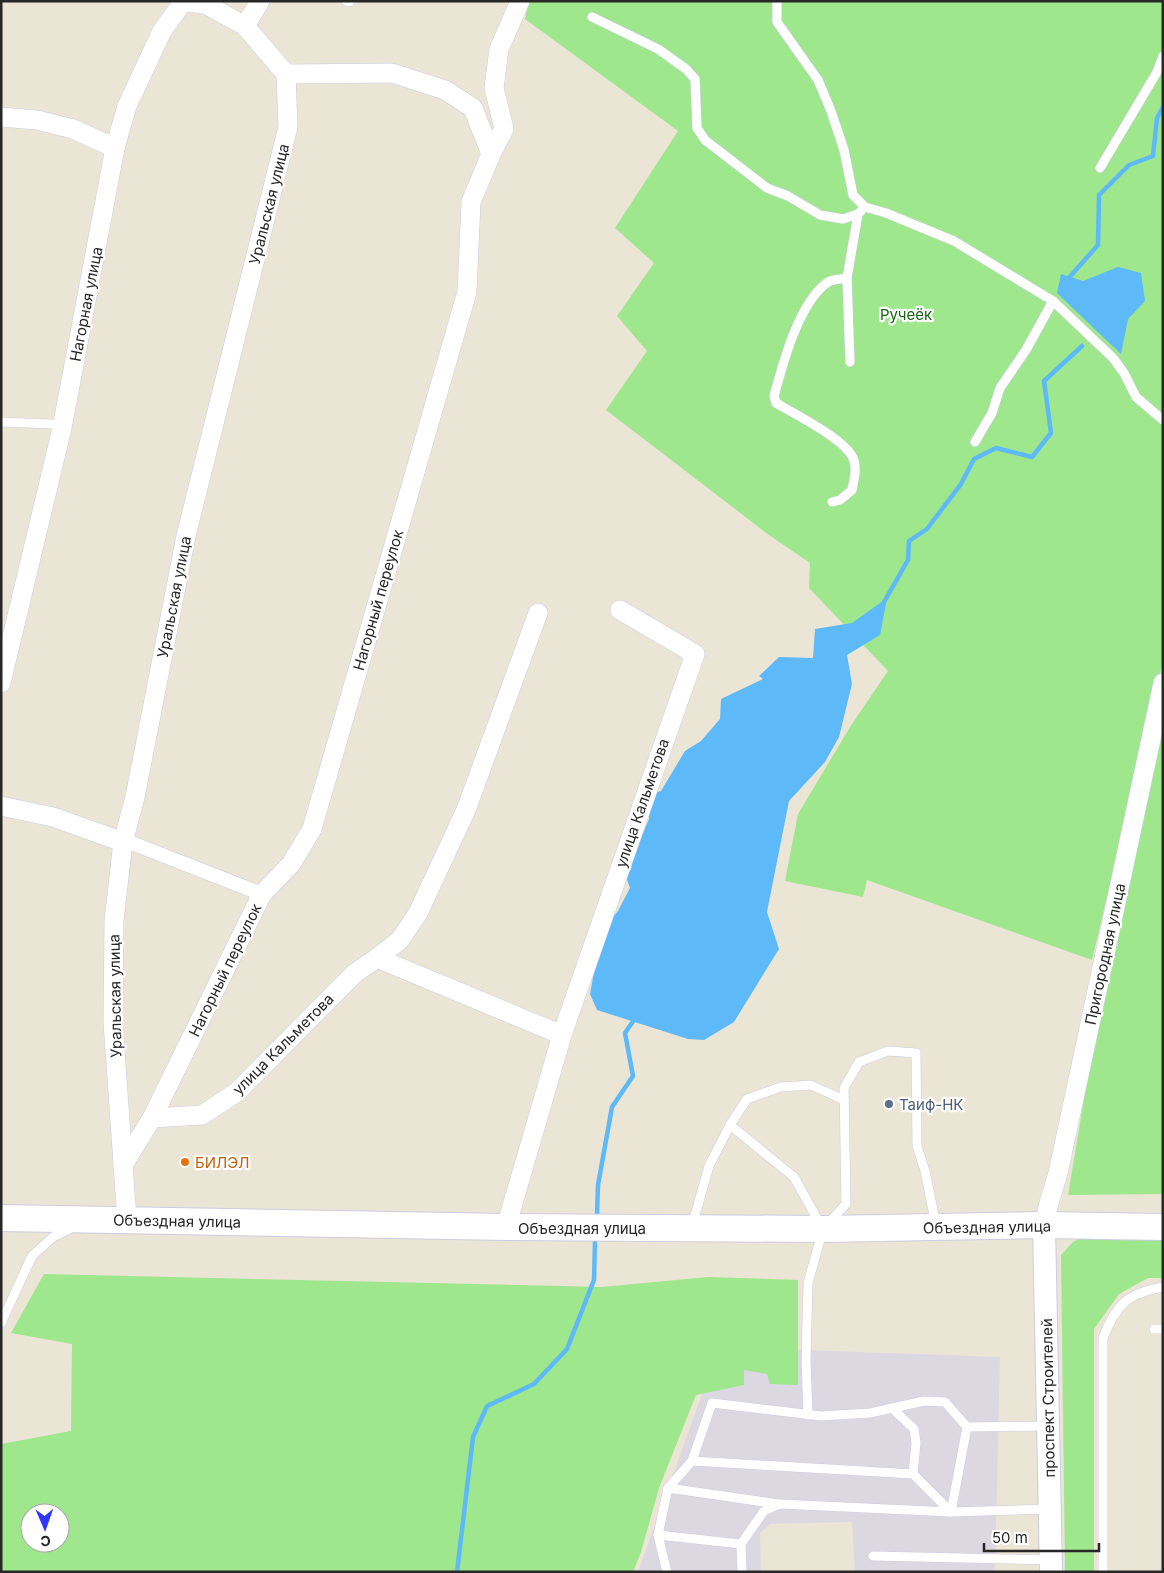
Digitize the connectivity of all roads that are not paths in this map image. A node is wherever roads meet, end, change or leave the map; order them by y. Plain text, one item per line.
1 (260, 1) edge
2 (520, 1) edge
3 (777, 1) edge
4 (182, 2) edge
5 (592, 17) dead end
6 (245, 26) junction
7 (1163, 56) edge
8 (286, 74) junction
9 (1, 117) edge
10 (115, 148) junction
11 (491, 154) junction
12 (1100, 168) dead end
13 (864, 207) junction
14 (858, 214) junction
15 (847, 278) junction
16 (1053, 301) junction
17 (850, 362) dead end
18 (1163, 420) edge
19 (1, 422) edge
20 (62, 428) junction
21 (975, 442) dead end
22 (832, 502) dead end
23 (620, 610) dead end
24 (538, 613) dead end
25 (1, 683) edge
26 (1163, 683) edge
27 (1, 806) edge
28 (124, 841) junction
29 (262, 894) junction
30 (377, 958) junction
31 (562, 1035) junction
32 (844, 1100) junction
33 (152, 1118) junction
34 (730, 1125) junction
35 (123, 1165) junction
36 (1, 1218) edge
37 (89, 1220) junction
38 (127, 1220) junction
39 (1044, 1225) junction
40 (506, 1227) junction
41 (1163, 1227) edge
42 (692, 1228) junction
43 (936, 1228) junction
44 (823, 1229) junction
45 (1163, 1287) edge
46 (1, 1323) edge
47 (892, 1408) junction
48 (808, 1415) junction
49 (1048, 1426) junction
50 (967, 1427) junction
51 (692, 1461) junction
52 (913, 1474) junction
53 (668, 1488) junction
54 (780, 1504) junction
55 (1050, 1508) junction
56 (951, 1512) junction
57 (658, 1534) junction
58 (741, 1544) junction
59 (873, 1556) dead end
60 (1051, 1566) edge
61 (668, 1572) edge
62 (742, 1572) edge
63 (1103, 1572) edge

1 - 6 street
2 - 11 street, Нагорный переулок
3 - 13 lane
4 - 6 street, Нагорная улица
4 - 10 street, Нагорная улица
5 - 14 lane
6 - 8 street
7 - 12 lane
8 - 11 street
8 - 28 street, Уральская улица
9 - 10 street
10 - 20 street, Нагорная улица
11 - 29 street, Нагорный переулок
13 - 14 lane
13 - 16 lane
14 - 15 lane
15 - 17 lane
15 - 22 lane
16 - 18 lane
16 - 21 lane
19 - 20 lane
20 - 25 street, Нагорная улица
23 - 31 street, улица Кальметова
24 - 30 street, улица Кальметова
26 - 39 street, Пригородная улица
27 - 28 street
28 - 29 street
28 - 35 street, Уральская улица
29 - 33 street, Нагорный переулок
30 - 31 street
30 - 33 street, улица Кальметова
31 - 40 street, улица Кальметова
32 - 34 lane
32 - 43 lane
32 - 44 lane
33 - 35 street, Нагорный переулок
34 - 42 lane
34 - 44 lane
35 - 38 street, Уральская улица
36 - 37 main road, Объездная улица
37 - 38 main road, Объездная улица
37 - 46 lane
38 - 40 main road, Объездная улица
39 - 41 main road, Объездная улица
39 - 43 main road, Объездная улица
39 - 49 street, проспект Строителей
40 - 42 main road, Объездная улица
42 - 44 main road, Объездная улица
43 - 44 main road, Объездная улица
44 - 48 lane
45 - 63 lane
47 - 48 lane
47 - 50 lane
47 - 52 lane
48 - 51 lane
49 - 50 lane
49 - 55 street, проспект Строителей
50 - 56 lane
51 - 52 lane
51 - 53 lane
52 - 56 lane
53 - 54 lane
53 - 57 lane
54 - 56 lane
54 - 58 lane
55 - 56 lane
55 - 60 street, проспект Строителей
57 - 58 lane
57 - 61 lane
58 - 62 lane
59 - 60 lane

